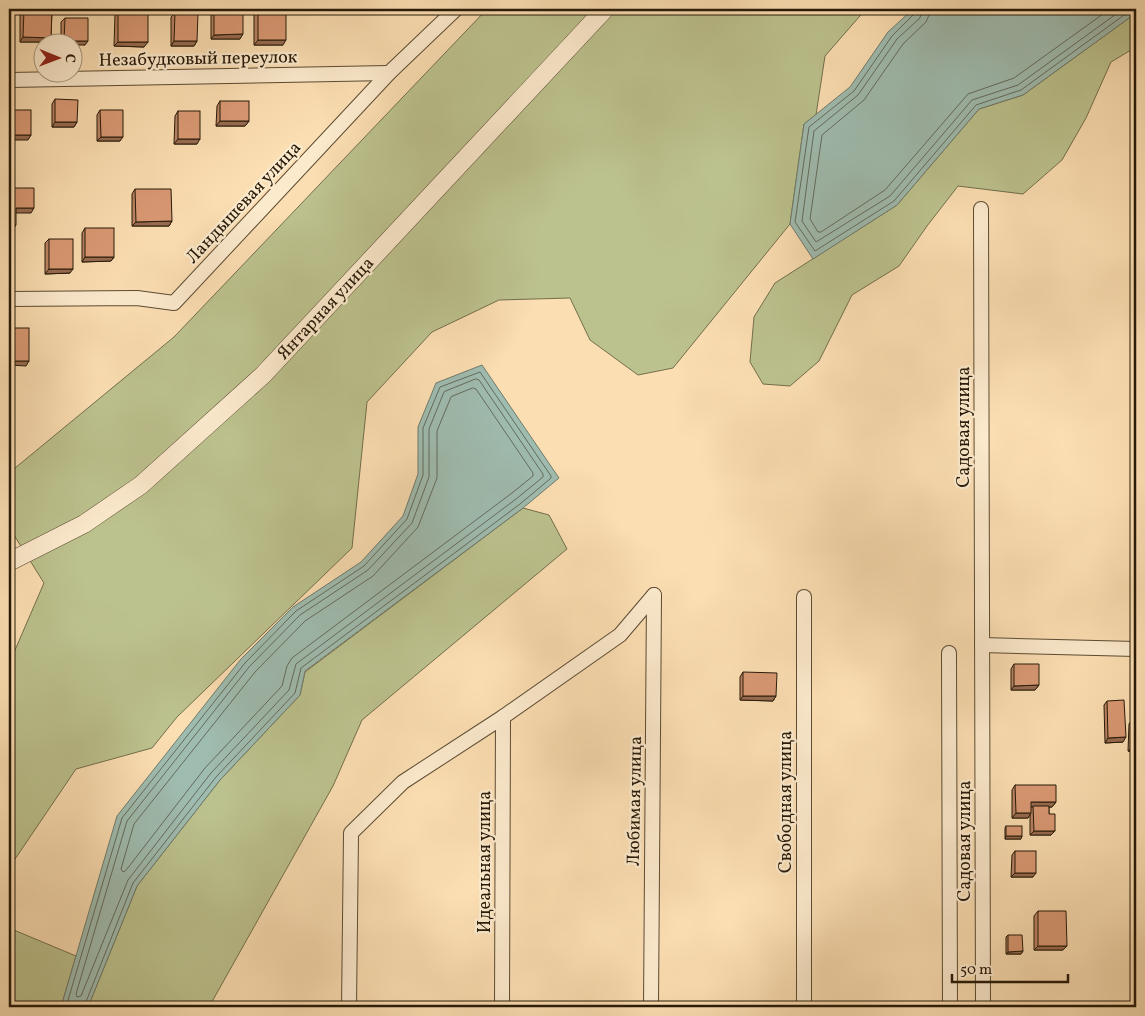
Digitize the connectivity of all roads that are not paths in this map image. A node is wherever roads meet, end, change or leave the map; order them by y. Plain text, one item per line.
1 (456, 9) edge
2 (604, 9) edge
3 (388, 73) junction
4 (9, 80) edge
5 (981, 209) dead end
6 (9, 299) edge
7 (9, 562) edge
8 (804, 597) dead end
9 (982, 645) junction
10 (1136, 649) edge
11 (949, 653) dead end
12 (503, 717) junction
13 (349, 1007) edge
14 (502, 1007) edge
15 (651, 1007) edge
16 (804, 1007) edge
17 (950, 1007) edge
18 (983, 1007) edge

1 - 3 street, Ландышевая улица
2 - 7 street, Янтарная улица
3 - 4 street, Незабудковый переулок
3 - 6 street, Ландышевая улица
5 - 9 street, Садовая улица
8 - 16 street, Свободная улица
9 - 10 street
9 - 18 street, Садовая улица
11 - 17 street, Садовая улица
12 - 13 street
12 - 14 street, Идеальная улица
12 - 15 street, Любимая улица

